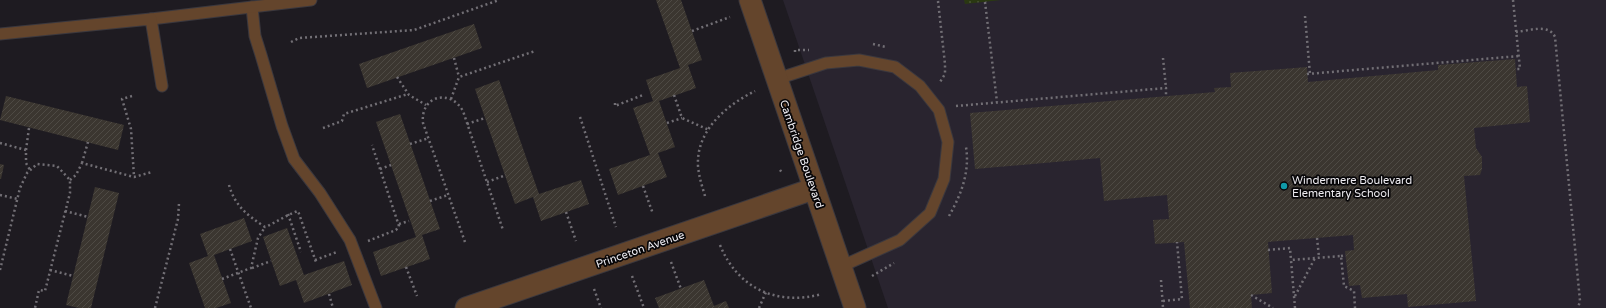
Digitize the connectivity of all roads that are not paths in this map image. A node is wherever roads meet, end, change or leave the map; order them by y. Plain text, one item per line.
1 (311, 0) edge
2 (750, 0) edge
3 (252, 7) junction
4 (152, 19) junction
5 (0, 34) edge
6 (777, 79) junction
7 (162, 86) dead end
8 (814, 189) junction
9 (840, 267) junction
10 (376, 308) edge
11 (466, 308) edge
12 (855, 308) edge

1 - 3 lane
2 - 6 street, Cambridge Boulevard
3 - 4 lane
3 - 10 lane
4 - 5 lane
4 - 7 lane
6 - 8 street, Cambridge Boulevard
6 - 9 lane
8 - 9 street, Cambridge Boulevard
8 - 11 street, Princeton Avenue
9 - 12 street, Cambridge Boulevard

